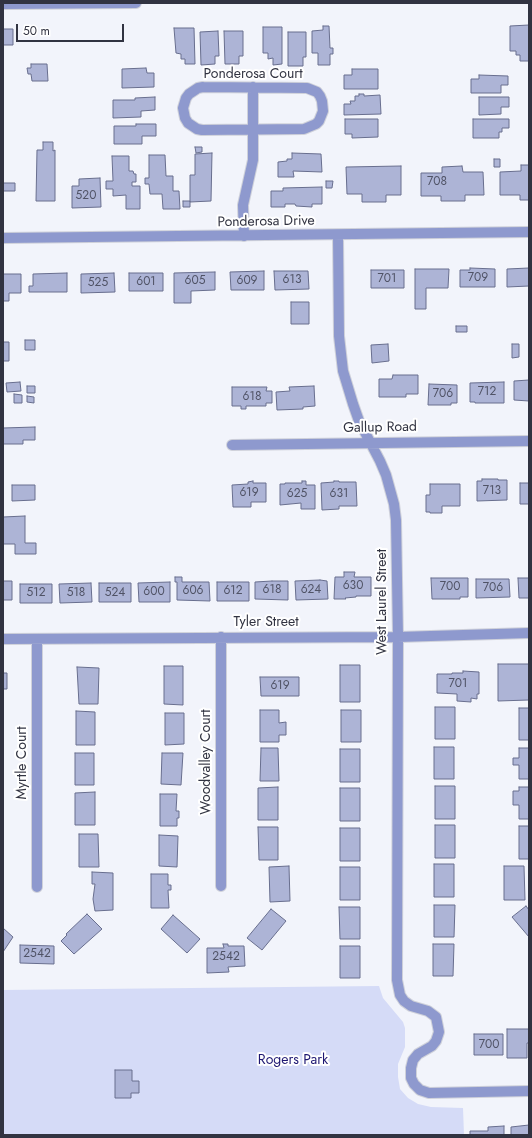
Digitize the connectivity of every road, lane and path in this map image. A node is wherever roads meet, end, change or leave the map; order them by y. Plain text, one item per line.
1 (136, 3) edge
2 (3, 4) edge
3 (253, 87) junction
4 (253, 130) junction
5 (529, 232) edge
6 (338, 235) junction
7 (244, 236) junction
8 (3, 238) edge
9 (529, 440) edge
10 (370, 443) junction
11 (232, 445) dead end
12 (529, 633) edge
13 (398, 636) junction
14 (221, 637) junction
15 (3, 639) edge
16 (37, 639) junction
17 (221, 886) dead end
18 (36, 887) dead end
19 (529, 1091) edge

1 - 2 street
3 - 4 street
3 - 4 street, Ponderosa Court
3 - 4 street, Ponderosa Court
4 - 7 street
5 - 6 street, Ponderosa Drive
6 - 7 street, Ponderosa Drive
6 - 10 street, West Laurel Street
7 - 8 street, Ponderosa Drive
9 - 10 street, Gallup Road
10 - 11 street, Gallup Road
10 - 13 street, West Laurel Street
12 - 13 street, Tyler Street
13 - 14 street, Tyler Street
13 - 19 street, West Laurel Street
14 - 16 street, Tyler Street
14 - 17 street, Woodvalley Court
15 - 16 street, Tyler Street
16 - 18 street, Myrtle Court

